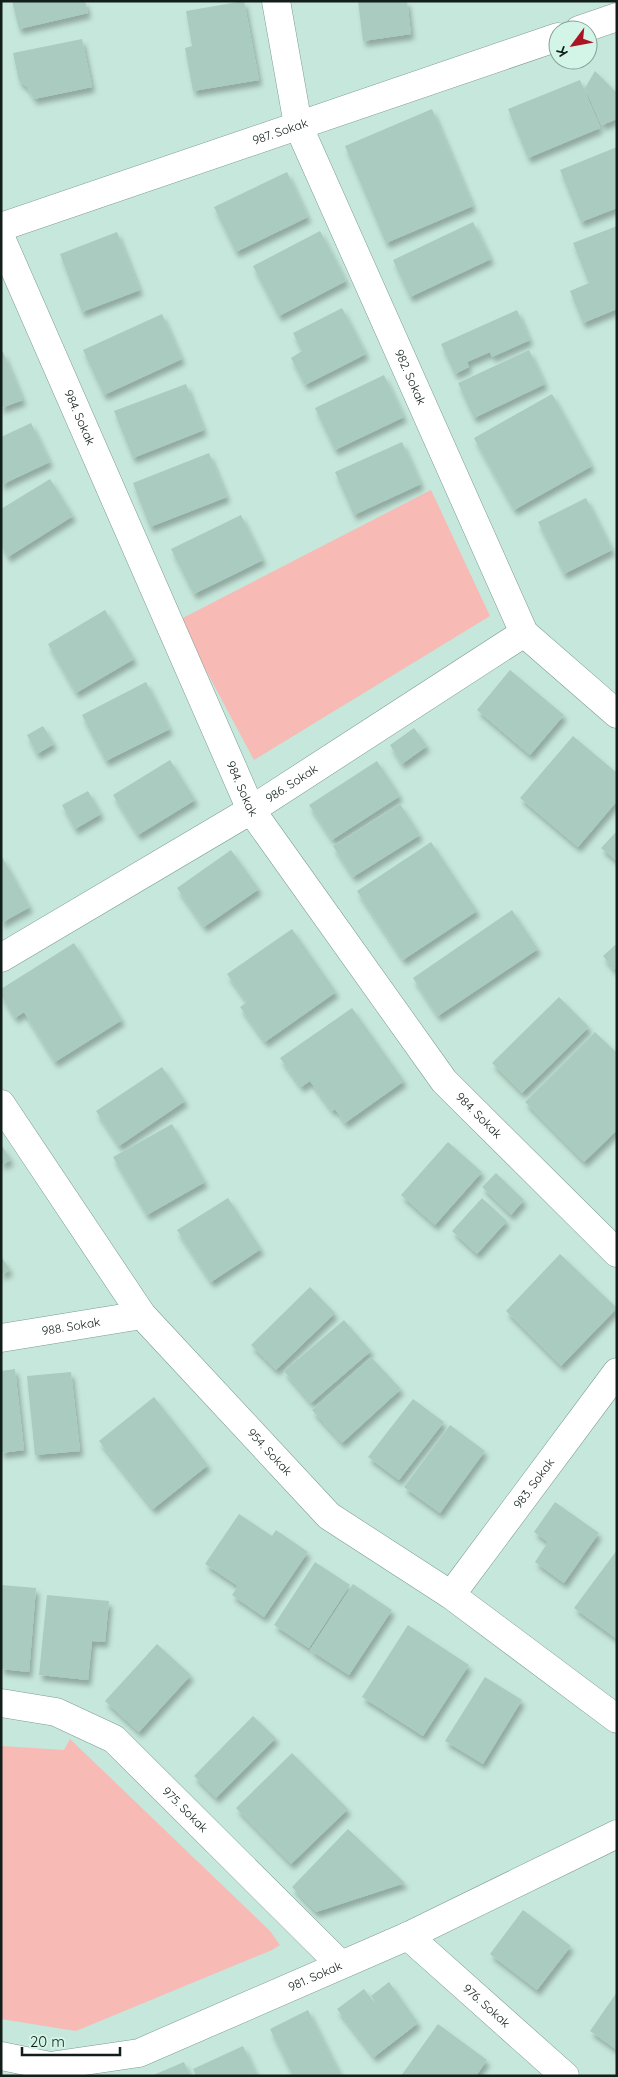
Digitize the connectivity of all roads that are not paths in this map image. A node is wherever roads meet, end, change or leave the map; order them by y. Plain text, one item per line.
1 (276, 1) edge
2 (617, 17) edge
3 (598, 24) edge
4 (548, 40) edge
5 (298, 125) junction
6 (1, 227) edge
7 (1, 238) edge
8 (524, 633) junction
9 (617, 714) edge
10 (251, 810) junction
11 (1, 958) edge
12 (1, 1104) edge
13 (617, 1253) edge
14 (142, 1315) junction
15 (1, 1338) edge
16 (617, 1372) edge
17 (451, 1595) junction
18 (1, 1703) edge
19 (617, 1719) edge
20 (617, 1834) edge
21 (408, 1936) junction
22 (340, 1964) junction
23 (1, 2056) edge
24 (138, 2064) edge
25 (548, 2070) edge

1 - 5 street, 982. Sokak
2 - 3 street
4 - 5 street, 987. Sokak
5 - 6 street, 987. Sokak
5 - 8 street, 982. Sokak
7 - 10 street, 984. Sokak
8 - 9 street, 982. Sokak
8 - 10 street, 986. Sokak
10 - 11 street, 986. Sokak
10 - 13 street, 984. Sokak
12 - 14 street, 954. Sokak
14 - 15 street, 988. Sokak
14 - 17 street, 954. Sokak
16 - 17 street, 983. Sokak
17 - 19 street, 954. Sokak
18 - 22 street, 975. Sokak
20 - 21 street, 981. Sokak
21 - 22 street, 981. Sokak
21 - 25 street, 976. Sokak
22 - 24 street, 981. Sokak
23 - 24 street, 981. Sokak

